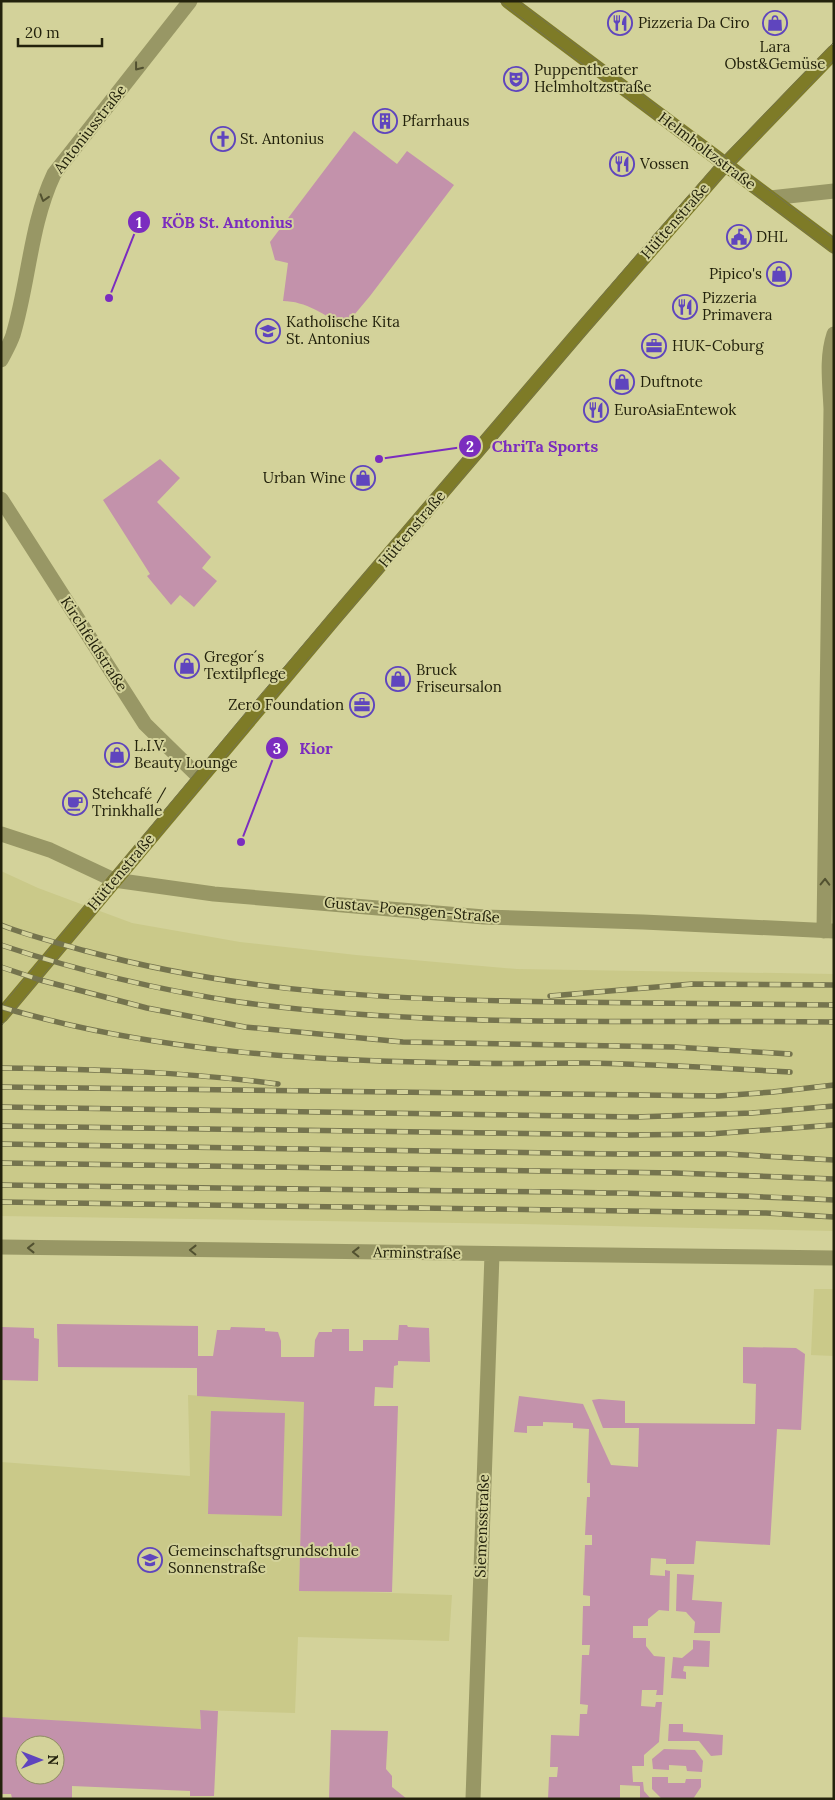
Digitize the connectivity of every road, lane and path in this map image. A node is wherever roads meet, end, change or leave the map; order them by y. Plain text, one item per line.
1 (190, 1) edge
2 (508, 1) edge
3 (834, 52) edge
4 (724, 165) junction
5 (834, 190) edge
6 (770, 198) junction
7 (834, 246) edge
8 (834, 334) edge
9 (1, 360) edge
10 (1, 500) edge
11 (200, 778) junction
12 (1, 834) edge
13 (114, 880) junction
14 (829, 931) edge
15 (1, 1016) edge
16 (1, 1248) edge
17 (492, 1254) junction
18 (834, 1258) edge
19 (473, 1799) edge

1 -> 9 street, Antoniusstraße
2 - 4 main road, Helmholtzstraße
3 - 4 main road, Hüttenstraße
4 - 6 main road, Helmholtzstraße
4 - 11 main road, Hüttenstraße
5 - 6 street
6 - 7 main road, Helmholtzstraße
14 -> 8 street
10 - 11 street, Kirchfeldstraße
11 - 13 main road, Hüttenstraße
12 - 13 street, Gustav-Poensgen-Straße
13 - 14 street, Gustav-Poensgen-Straße
13 - 15 main road, Hüttenstraße
17 -> 16 street, Arminstraße
17 - 18 street, Arminstraße
17 - 19 street, Siemensstraße

